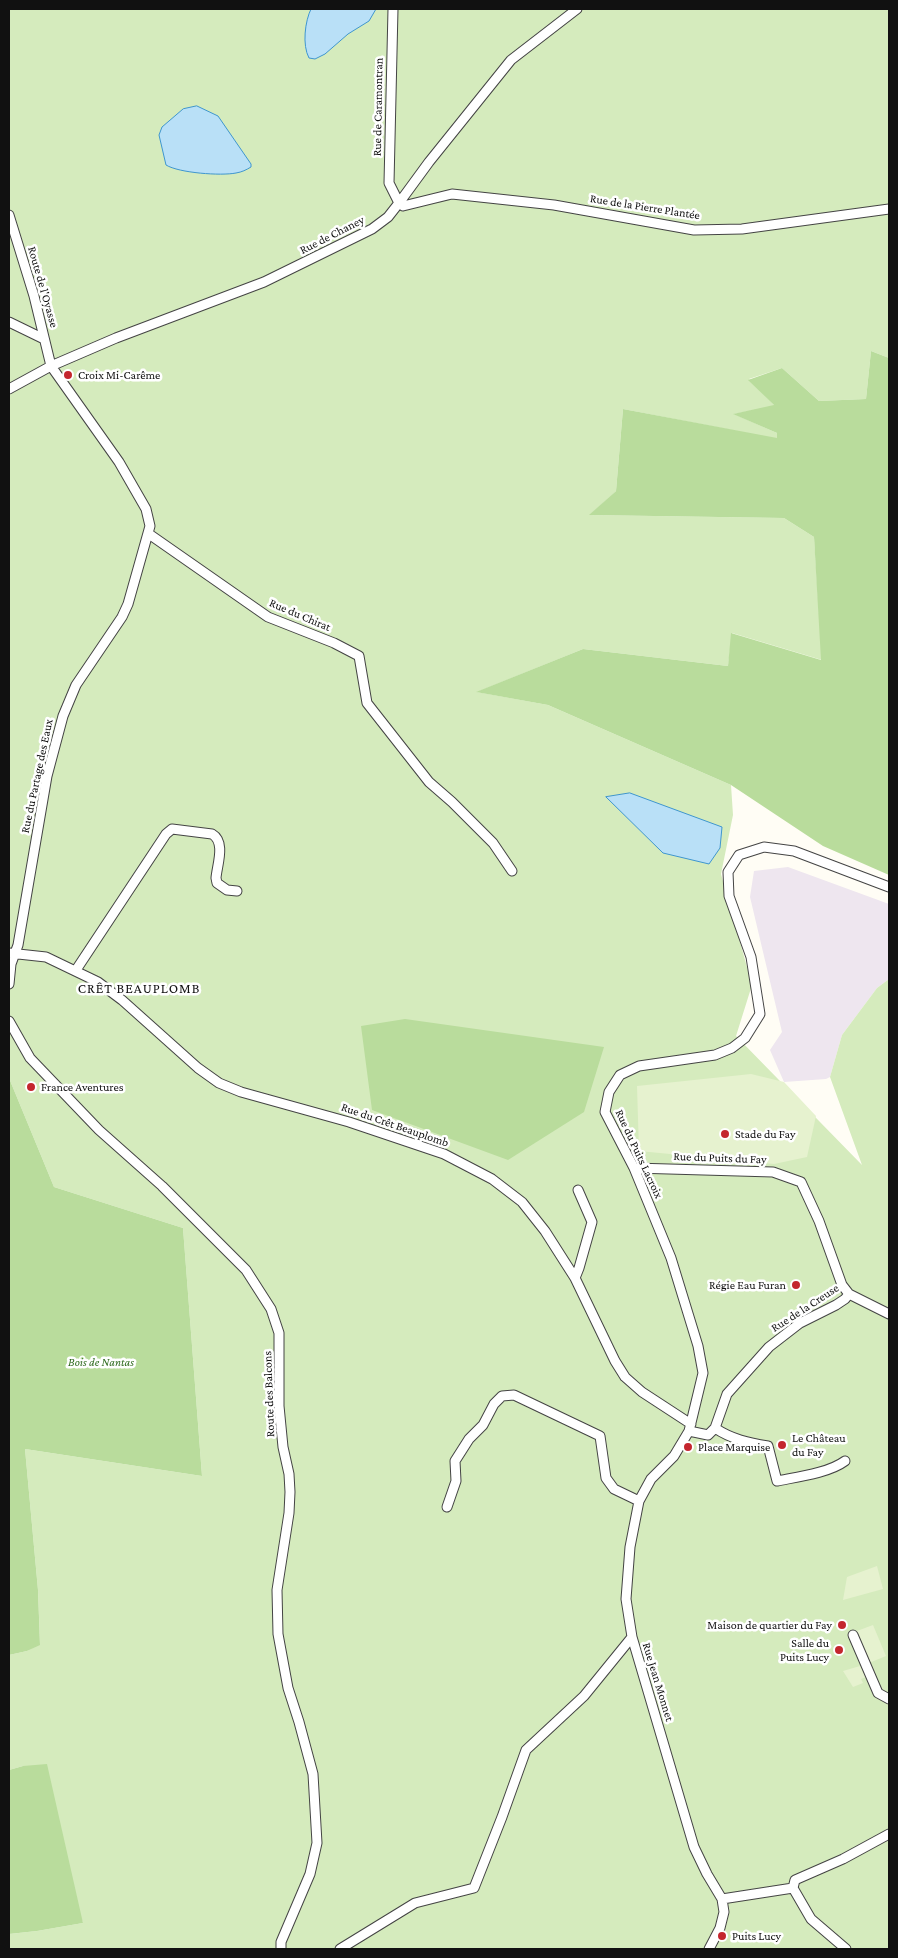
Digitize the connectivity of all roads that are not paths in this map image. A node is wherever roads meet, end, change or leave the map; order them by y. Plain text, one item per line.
1 (393, 9) edge
2 (577, 9) edge
3 (399, 203) junction
4 (889, 209) edge
5 (9, 215) edge
6 (9, 322) edge
7 (44, 340) junction
8 (52, 366) junction
9 (9, 389) edge
10 (149, 534) junction
11 (512, 871) dead end
12 (889, 887) edge
13 (237, 891) dead end
14 (12, 953) edge
15 (76, 970) junction
16 (9, 984) edge
17 (9, 1021) edge
18 (634, 1168) junction
19 (578, 1190) dead end
20 (574, 1278) junction
21 (850, 1294) junction
22 (889, 1314) edge
23 (690, 1427) junction
24 (716, 1428) junction
25 (845, 1460) dead end
26 (639, 1501) junction
27 (448, 1507) dead end
28 (853, 1635) dead end
29 (632, 1637) junction
30 (889, 1699) edge
31 (889, 1834) edge
32 (793, 1888) junction
33 (722, 1899) junction
34 (281, 1949) edge
35 (340, 1949) edge
36 (709, 1949) edge
37 (846, 1949) edge

1 - 3 street, Rue de Caramontran
2 - 3 street, Rue de Chaney
3 - 4 street, Rue de la Pierre Plantée
3 - 8 street, Rue de Chaney
5 - 7 street, Route de l'Oyasse
6 - 7 street
7 - 8 street, Route de l'Oyasse
8 - 9 street, Rue de Chaney
8 - 10 street
10 - 11 street, Rue du Chirat
10 - 14 street, Rue du Partage des Eaux
12 - 18 street, Rue du Puits Lacroix
13 - 15 street
14 - 15 street, Rue du Crêt Beauplomb
14 - 16 street
15 - 20 street, Rue du Crêt Beauplomb
17 - 34 street, Route des Balcons
18 - 21 street, Rue du Puits du Fay
18 - 23 street, Rue du Puits Lacroix
19 - 20 street
20 - 23 street, Rue du Crêt Beauplomb
21 - 22 street, Rue de la Creuse
21 - 24 street, Rue de la Creuse
23 - 24 street
23 - 26 street, Rue Jean Monnet
24 - 25 street
26 - 27 street
26 - 29 street, Rue Jean Monnet
28 - 30 street
29 - 33 street, Rue Jean Monnet
29 - 35 street
31 - 32 street
32 - 33 street
32 - 37 street
33 - 36 street

